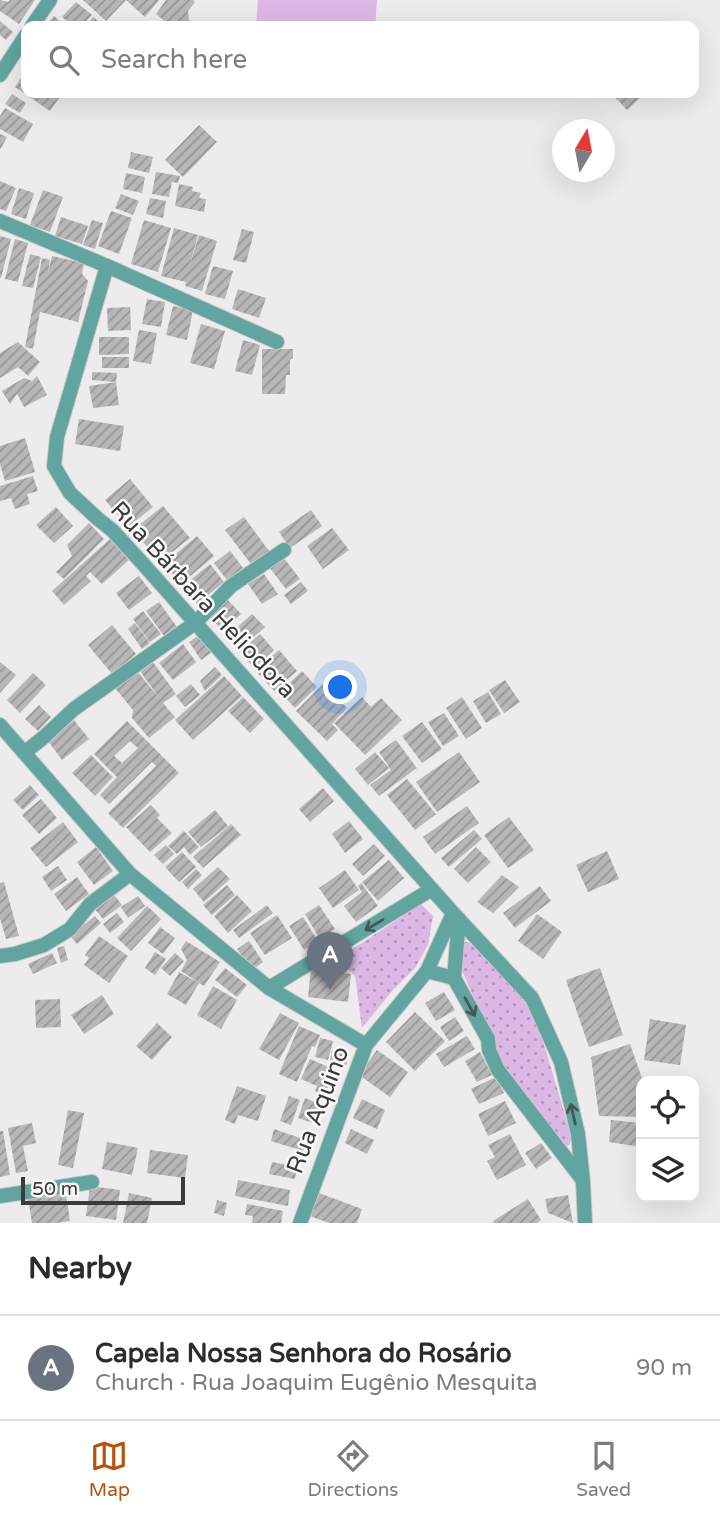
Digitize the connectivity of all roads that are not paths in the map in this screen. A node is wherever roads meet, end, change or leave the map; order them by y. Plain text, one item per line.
1 (50, 0) edge
2 (35, 21) edge
3 (21, 43) edge
4 (0, 75) edge
5 (0, 221) edge
6 (107, 266) junction
7 (277, 342) dead end
8 (284, 550) dead end
9 (195, 623) junction
10 (0, 725) edge
11 (24, 753) junction
12 (130, 874) junction
13 (432, 889) junction
14 (456, 916) junction
15 (0, 956) edge
16 (427, 971) junction
17 (454, 978) junction
18 (269, 988) junction
19 (366, 1045) junction
20 (583, 1181) junction
21 (92, 1182) dead end
22 (0, 1196) edge
23 (300, 1223) edge
24 (585, 1223) edge

1 - 2 street
3 - 4 street
5 - 6 street
6 - 7 street
6 - 9 street, Rua Bárbara Heliodora
8 - 9 street
9 - 11 street
9 - 13 street, Rua Bárbara Heliodora
10 - 11 street
11 - 12 street
12 - 15 street
12 - 18 street
13 - 14 street, Rua Bárbara Heliodora
13 -> 18 street
14 - 16 street, Rua Aquino
14 - 17 street
20 -> 14 street, Rua Bárbara Heliodora
16 - 17 street
16 - 19 street, Rua Aquino
17 -> 20 street
18 - 19 street
19 - 23 street, Rua Aquino
20 - 24 street, Rua Bárbara Heliodora
21 - 22 street

